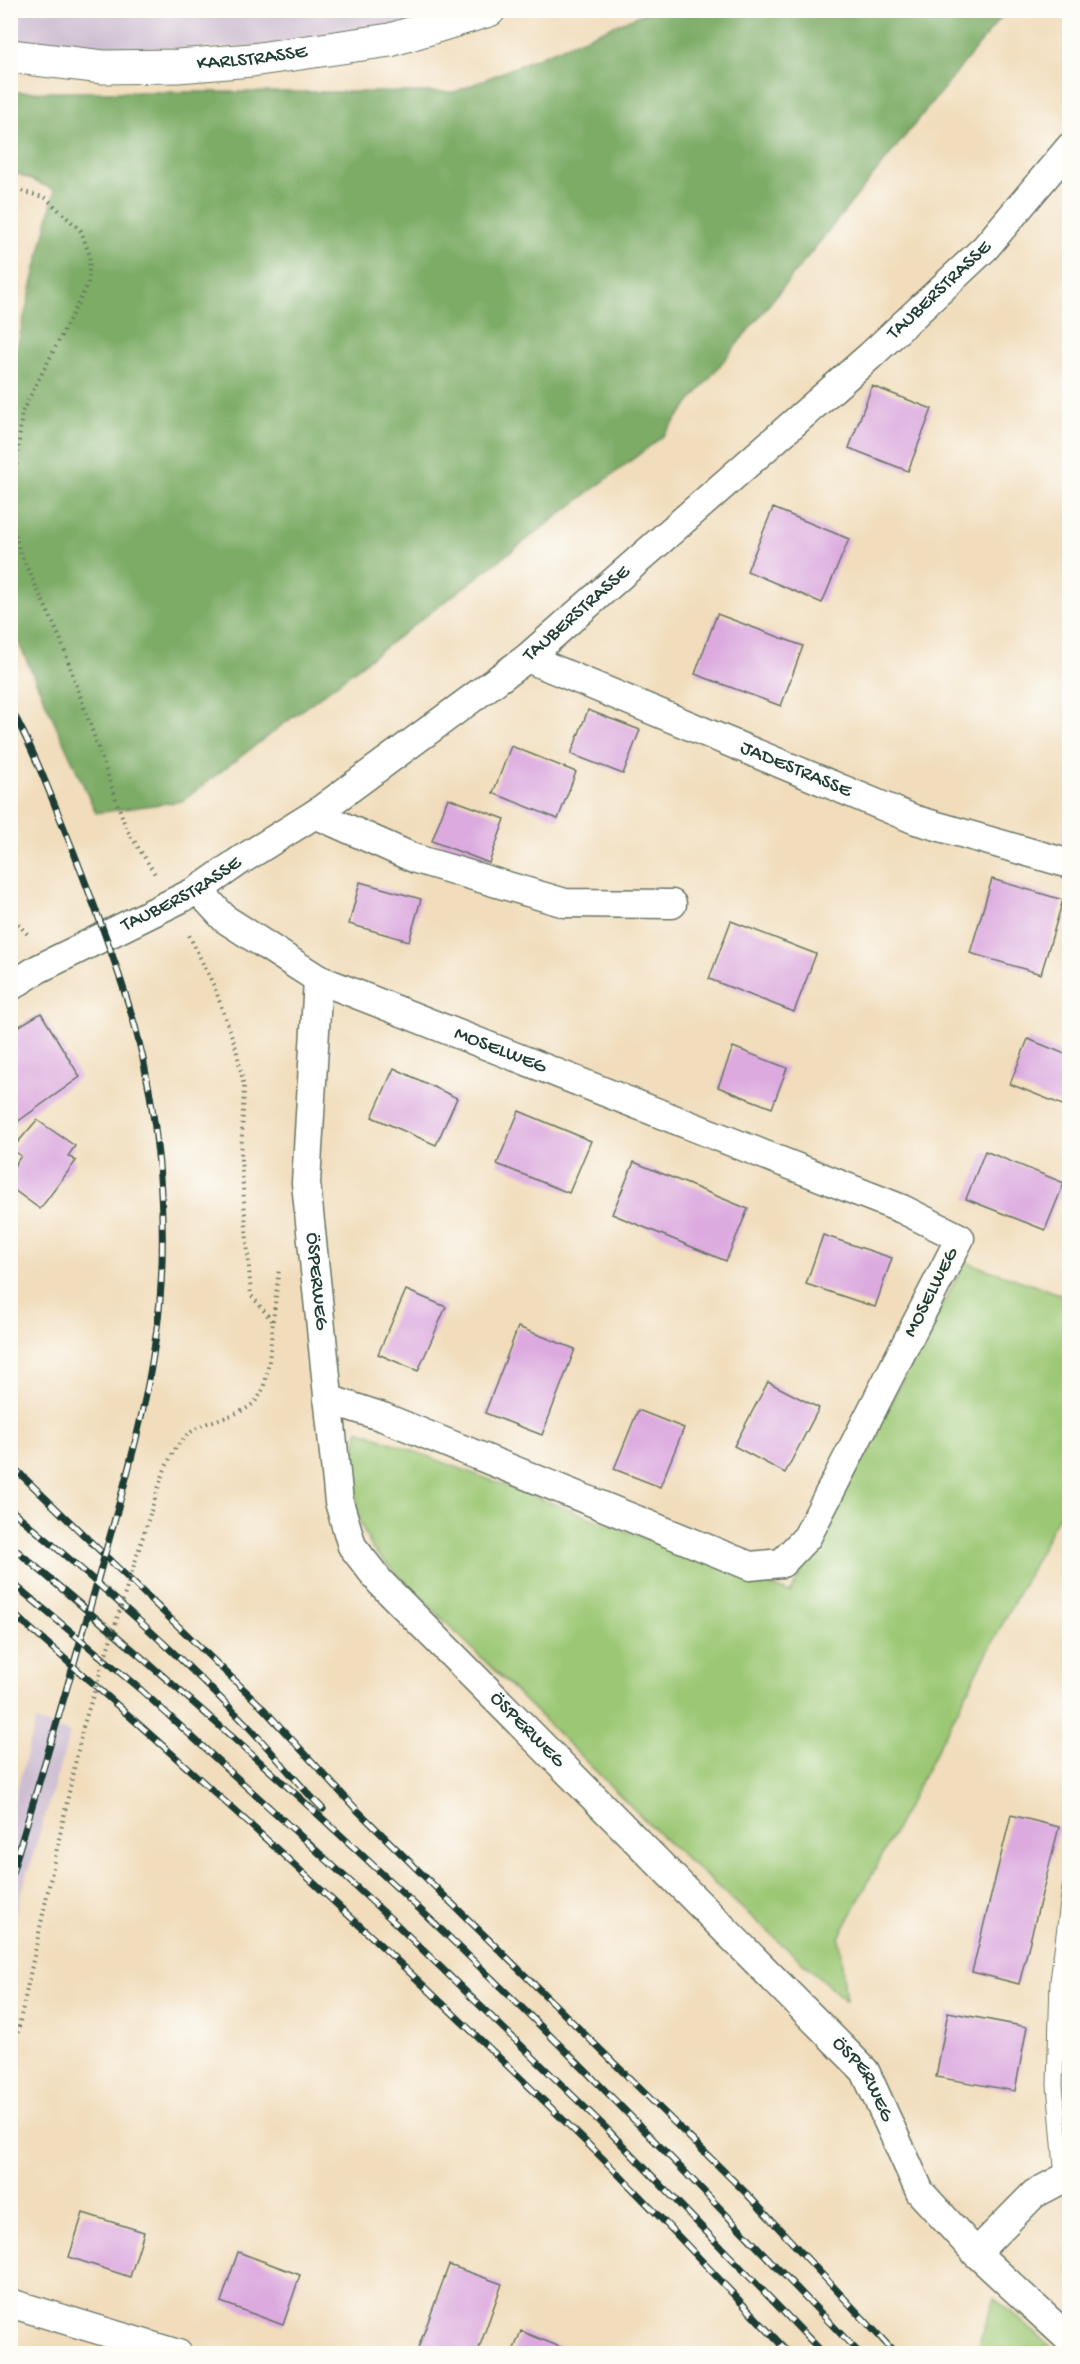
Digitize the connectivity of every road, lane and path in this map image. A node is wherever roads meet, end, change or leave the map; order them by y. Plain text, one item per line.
1 (489, 10) edge
2 (10, 56) edge
3 (1070, 147) edge
4 (10, 188) edge
5 (527, 658) junction
6 (315, 814) junction
7 (1070, 864) edge
8 (198, 890) junction
9 (172, 901) junction
10 (672, 904) dead end
11 (318, 979) junction
12 (10, 987) edge
13 (328, 1399) junction
14 (1070, 1888) edge
15 (10, 2068) edge
16 (1066, 2176) edge
17 (976, 2253) junction
18 (10, 2303) edge
19 (1070, 2340) edge
20 (178, 2354) edge

1 - 2 street, KARLSTRASSE
3 - 5 street, TAUBERSTRASSE
4 - 9 path
5 - 6 street, TAUBERSTRASSE
5 - 7 street, JADESTRASSE
6 - 8 street, TAUBERSTRASSE
6 - 10 street
8 - 9 street, TAUBERSTRASSE
8 - 11 street, MOSELWEG
9 - 12 street, TAUBERSTRASSE
9 - 15 path, bridge
11 - 13 street, ÖSPERWEG
11 - 13 street, MOSELWEG
13 - 17 street, ÖSPERWEG
14 - 16 lane
16 - 17 street
17 - 19 street, ÖSPERWEG
18 - 20 street

